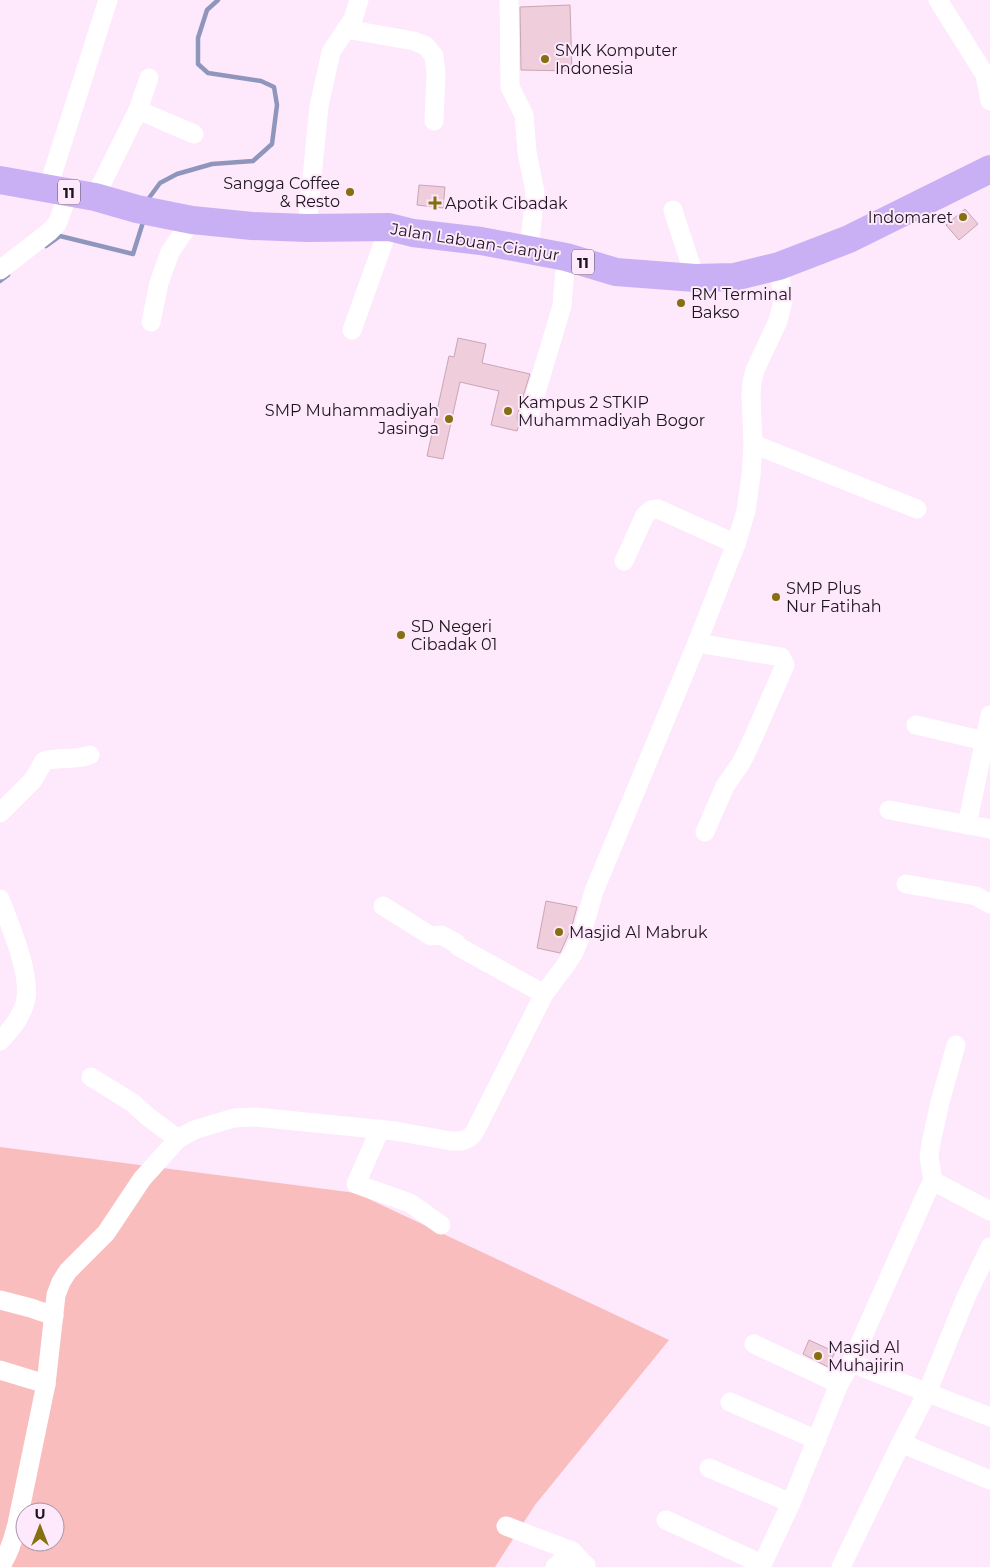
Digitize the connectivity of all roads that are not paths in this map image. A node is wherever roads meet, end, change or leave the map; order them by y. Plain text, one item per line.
1 (108, 0) edge
2 (359, 0) edge
3 (509, 0) edge
4 (938, 0) edge
5 (346, 29) junction
6 (149, 78) dead end
7 (990, 101) edge
8 (138, 110) junction
9 (434, 121) dead end
10 (194, 134) dead end
11 (990, 170) edge
12 (0, 180) edge
13 (71, 192) junction
14 (673, 210) dead end
15 (192, 220) junction
16 (389, 227) junction
17 (307, 228) junction
18 (529, 250) junction
19 (566, 257) junction
20 (779, 266) junction
21 (0, 270) edge
22 (695, 278) junction
23 (151, 322) dead end
24 (352, 330) dead end
25 (528, 419) dead end
26 (754, 444) junction
27 (917, 509) dead end
28 (736, 544) junction
29 (624, 561) dead end
30 (697, 643) junction
31 (990, 714) edge
32 (916, 725) dead end
33 (985, 742) junction
34 (90, 755) dead end
35 (889, 810) dead end
36 (0, 814) edge
37 (968, 825) junction
38 (990, 829) edge
39 (705, 832) dead end
40 (906, 884) dead end
41 (0, 899) edge
42 (990, 904) edge
43 (383, 906) dead end
44 (544, 994) junction
45 (0, 1041) edge
46 (956, 1045) dead end
47 (91, 1078) dead end
48 (380, 1129) junction
49 (178, 1139) junction
50 (933, 1181) junction
51 (990, 1211) edge
52 (441, 1225) dead end
53 (990, 1247) edge
54 (0, 1300) edge
55 (54, 1316) junction
56 (754, 1344) dead end
57 (852, 1363) junction
58 (0, 1370) edge
59 (46, 1384) junction
60 (839, 1384) junction
61 (927, 1392) junction
62 (730, 1402) dead end
63 (990, 1417) edge
64 (817, 1440) junction
65 (901, 1443) junction
66 (709, 1468) dead end
67 (990, 1480) edge
68 (791, 1503) junction
69 (666, 1520) dead end
70 (506, 1526) dead end
71 (587, 1566) edge
72 (761, 1566) edge
73 (0, 1567) edge
74 (555, 1567) edge
75 (841, 1567) edge

1 - 13 street
2 - 5 street
3 - 18 street
4 - 7 street
5 - 9 street
5 - 17 street
6 - 8 street
8 - 10 street
8 - 13 street
11 - 20 highway, Jalan Labuan-Cianjur / 11
12 - 13 highway, Jalan Labuan-Cianjur / 11
13 - 15 highway, Jalan Labuan-Cianjur / 11
13 - 21 street
14 - 22 street
15 - 17 highway, Jalan Labuan-Cianjur / 11
15 - 23 street
16 - 17 highway, Jalan Labuan-Cianjur / 11
16 - 18 highway, Jalan Labuan-Cianjur / 11
16 - 24 street
18 - 19 highway, Jalan Labuan-Cianjur / 11
19 - 22 highway, Jalan Labuan-Cianjur / 11
19 - 25 street
20 - 22 highway, Jalan Labuan-Cianjur / 11
20 - 26 street
26 - 27 street
26 - 28 street
28 - 29 street
28 - 30 street
30 - 39 street
30 - 44 street
31 - 33 street
32 - 33 street
33 - 37 street
34 - 36 street
35 - 37 street
37 - 38 street
40 - 42 street
41 - 45 street
43 - 44 street
44 - 48 street
46 - 50 street
47 - 49 street
48 - 49 street
48 - 52 street
49 - 55 street
50 - 51 street
50 - 57 street
53 - 61 street
54 - 55 street
55 - 59 street
56 - 60 street
57 - 60 street
57 - 61 street
58 - 59 street
59 - 73 street
60 - 64 street
61 - 63 street
61 - 65 street
62 - 64 street
64 - 68 street
65 - 67 street
65 - 75 street
66 - 68 street
68 - 72 street
69 - 72 street
70 - 71 street
71 - 74 street

